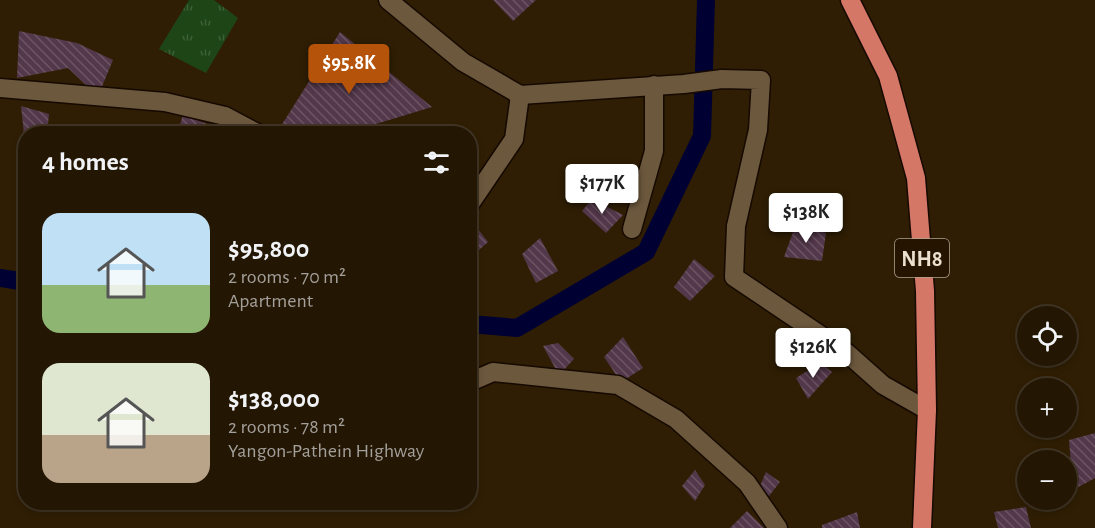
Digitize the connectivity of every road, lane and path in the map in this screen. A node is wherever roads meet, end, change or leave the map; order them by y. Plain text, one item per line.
1 (388, 0) edge
2 (850, 0) edge
3 (654, 86) junction
4 (0, 88) edge
5 (520, 95) junction
6 (244, 126) edge
7 (477, 194) edge
8 (633, 229) dead end
9 (477, 379) edge
10 (927, 410) junction
11 (778, 528) edge
12 (922, 528) edge

1 - 5 street
2 - 10 highway, NH8
3 - 5 street
3 - 8 street
3 - 10 street
4 - 6 street
5 - 7 street
9 - 11 street
10 - 12 highway, NH8

